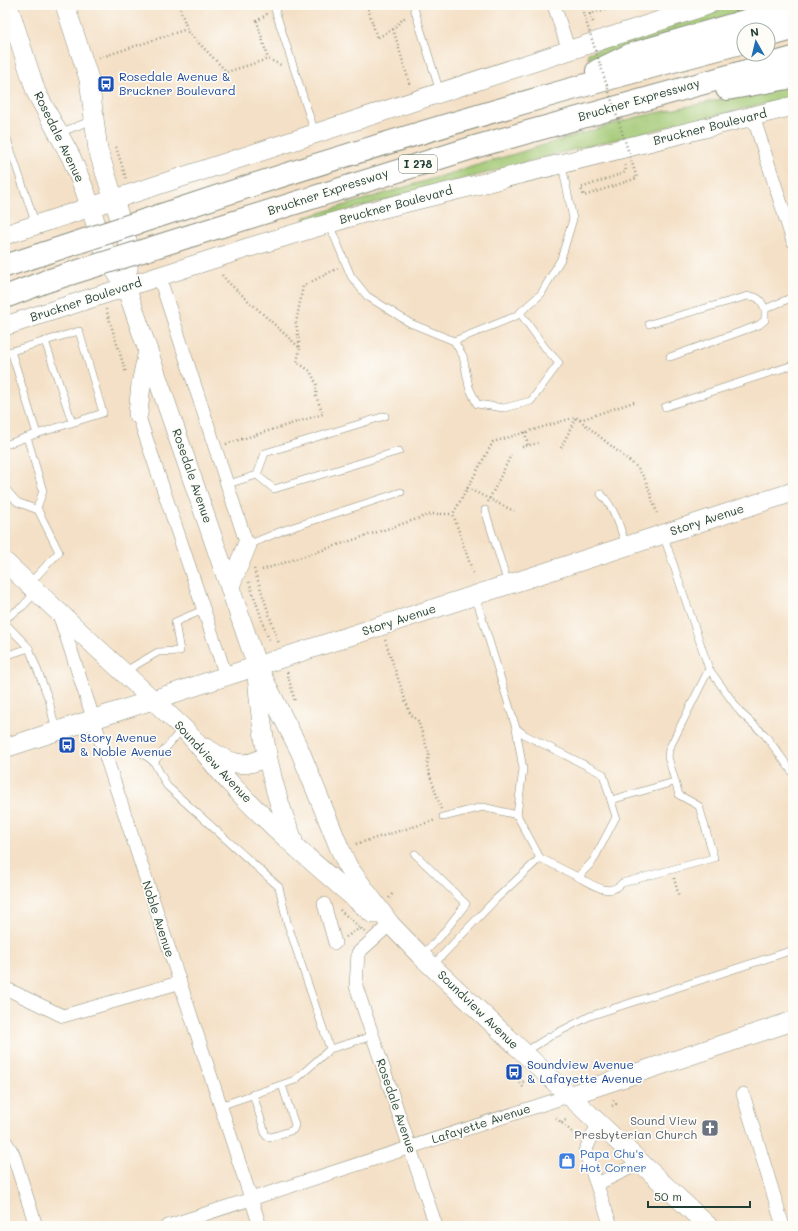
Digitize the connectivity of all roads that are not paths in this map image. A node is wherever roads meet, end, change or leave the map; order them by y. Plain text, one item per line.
1 (8, 5) edge
2 (65, 5) edge
3 (554, 5) edge
4 (700, 6) edge
5 (793, 7) edge
6 (414, 8) road end
7 (275, 10) dead end
8 (793, 29) edge
9 (776, 34) edge
10 (736, 44) edge
11 (569, 51) junction
12 (793, 58) edge
13 (793, 77) edge
14 (440, 92) junction
15 (546, 95) junction
16 (644, 98) junction
17 (793, 106) edge
18 (753, 116) junction
19 (93, 120) junction
20 (5, 133) edge
21 (58, 133) junction
22 (315, 133) junction
23 (561, 164) junction
24 (114, 199) junction
25 (90, 207) junction
26 (328, 223) junction
27 (36, 225) junction
28 (5, 235) edge
29 (793, 241) edge
30 (5, 266) edge
31 (159, 276) junction
32 (126, 287) junction
33 (5, 296) edge
34 (793, 297) edge
35 (765, 309) junction
36 (520, 313) junction
37 (649, 324) dead end
38 (5, 326) edge
39 (45, 341) junction
40 (454, 341) junction
41 (148, 350) junction
42 (8, 352) edge
43 (670, 357) dead end
44 (793, 365) edge
45 (665, 407) dead end
46 (138, 414) joint
47 (385, 416) dead end
48 (72, 422) junction
49 (37, 434) junction
50 (27, 437) junction
51 (5, 444) edge
52 (400, 451) dead end
53 (257, 475) junction
54 (228, 484) junction
55 (5, 488) edge
56 (402, 492) dead end
57 (793, 492) edge
58 (601, 494) dead end
59 (38, 510) junction
60 (485, 510) road end
61 (663, 534) junction
62 (247, 545) junction
63 (626, 546) junction
64 (5, 562) edge
65 (508, 585) junction
66 (230, 586) junction
67 (33, 588) junction
68 (475, 595) junction
69 (203, 610) junction
70 (58, 611) junction
71 (5, 619) edge
72 (5, 623) edge
73 (29, 648) junction
74 (5, 656) edge
75 (256, 666) junction
76 (709, 669) junction
77 (124, 672) junction
78 (226, 676) junction
79 (154, 700) junction
80 (93, 720) junction
81 (183, 728) junction
82 (516, 728) junction
83 (56, 732) junction
84 (198, 744) junction
85 (5, 748) edge
86 (143, 754) dead end
87 (266, 756) junction
88 (154, 762) junction
89 (793, 773) edge
90 (674, 782) junction
91 (317, 790) joint
92 (611, 800) junction
93 (517, 815) junction
94 (443, 817) road end
95 (297, 849) junction
96 (415, 854) dead end
97 (540, 858) junction
98 (578, 877) junction
99 (324, 904) dead end
100 (390, 924) junction
101 (339, 941) road end
102 (792, 952) edge
103 (426, 961) junction
104 (178, 983) junction
105 (5, 988) edge
106 (793, 1021) edge
107 (373, 1036) junction
108 (330, 1049) junction
109 (523, 1053) junction
110 (282, 1085) junction
111 (253, 1094) junction
112 (743, 1094) dead end
113 (568, 1096) junction
114 (220, 1106) junction
115 (598, 1124) junction
116 (5, 1141) edge
117 (410, 1148) junction
118 (640, 1163) junction
119 (598, 1184) junction
120 (251, 1199) junction
121 (36, 1226) edge
122 (168, 1226) edge
123 (260, 1226) edge
124 (436, 1226) edge
125 (611, 1226) edge
126 (708, 1226) edge
127 (783, 1226) edge

1 - 21 main road, Rosedale Avenue
2 - 19 main road, Rosedale Avenue
3 - 11 street
4 - 11 main road
5 - 15 highway
6 - 14 lane
7 - 22 lane
8 - 9 highway
10 - 15 highway, I 278
11 - 14 main road
12 - 16 highway, Bruckner Expressway / I 278
13 - 16 highway
14 - 22 main road
15 - 30 highway, I 278, bridge
16 - 33 highway, Bruckner Expressway / I 278, bridge
17 - 18 main road, Bruckner Boulevard
18 - 23 main road, Bruckner Boulevard
18 - 29 street
19 - 21 lane
19 - 24 main road, Rosedale Avenue
20 - 27 lane
21 - 25 main road, Rosedale Avenue
22 - 24 main road
23 - 26 main road, Bruckner Boulevard
23 - 36 lane
24 - 25 main road
24 - 32 main road, Rosedale Avenue
25 - 27 main road
25 - 32 main road, Rosedale Avenue
26 - 31 main road, Bruckner Boulevard
26 - 40 lane
27 - 28 main road
31 - 32 main road, Bruckner Boulevard
31 - 54 street
32 - 38 main road, Bruckner Boulevard
32 - 41 main road, Rosedale Avenue
34 - 35 lane
35 - 37 lane
35 - 43 lane
36 - 40 lane
36 - 40 lane
39 - 42 lane
39 - 48 lane
39 - 48 lane
41 - 46 main road
41 - 66 main road, Rosedale Avenue
42 - 49 lane
44 - 45 lane
46 - 69 street
47 - 53 lane
48 - 49 lane
49 - 50 lane
50 - 51 lane
50 - 59 lane
52 - 53 lane
53 - 54 lane
54 - 62 street
55 - 59 lane
56 - 62 lane
57 - 61 main road, Story Avenue
58 - 63 lane
59 - 67 lane
60 - 65 lane
61 - 63 main road, Story Avenue
61 - 76 lane
62 - 66 main road
63 - 65 main road, Story Avenue
64 - 67 main road, Soundview Avenue
65 - 68 main road, Story Avenue
66 - 75 main road, Rosedale Avenue
67 - 70 main road, Soundview Avenue
67 - 71 lane
68 - 75 main road, Story Avenue
68 - 82 lane
69 - 77 lane
69 - 78 street
70 - 77 main road, Soundview Avenue
70 - 80 street, Noble Avenue
72 - 73 lane
73 - 74 lane
73 - 83 lane
75 - 78 main road, Story Avenue
75 - 87 main road, Rosedale Avenue
75 - 91 main road, Rosedale Avenue
76 - 89 lane
76 - 90 lane
77 - 79 main road, Soundview Avenue
78 - 79 main road, Story Avenue
79 - 80 main road, Story Avenue
79 - 81 main road, Soundview Avenue
80 - 83 main road, Story Avenue
80 - 104 street, Noble Avenue
81 - 84 main road, Soundview Avenue
81 - 88 lane
82 - 92 lane
82 - 93 lane
83 - 85 main road, Story Avenue
84 - 87 main road
84 - 95 main road, Soundview Avenue
86 - 88 lane
87 - 95 main road, Rosedale Avenue
88 - 108 lane
90 - 92 lane
90 - 98 lane
91 - 100 main road, Soundview Avenue
92 - 98 lane
93 - 94 lane
93 - 97 lane
95 - 100 main road, Soundview Avenue
96 - 103 lane
97 - 98 lane
97 - 103 lane
99 - 101 street
100 - 103 main road, Soundview Avenue
100 - 107 street, Rosedale Avenue
102 - 109 lane
103 - 109 main road, Soundview Avenue
104 - 105 street
104 - 114 street, Noble Avenue
106 - 113 main road, Lafayette Avenue
107 - 108 lane
107 - 117 street, Rosedale Avenue
108 - 110 lane
109 - 113 main road, Soundview Avenue
110 - 111 lane
110 - 111 lane
111 - 114 lane
112 - 127 street
113 - 115 main road, Soundview Avenue
113 - 117 street, Lafayette Avenue
114 - 120 street, Noble Avenue
115 - 118 main road, Soundview Avenue
115 - 119 street
116 - 121 street
117 - 120 street, Lafayette Avenue
117 - 124 street, Rosedale Avenue
118 - 119 street
118 - 126 main road, Soundview Avenue
119 - 125 street
120 - 122 street, Lafayette Avenue
120 - 123 street, Noble Avenue

